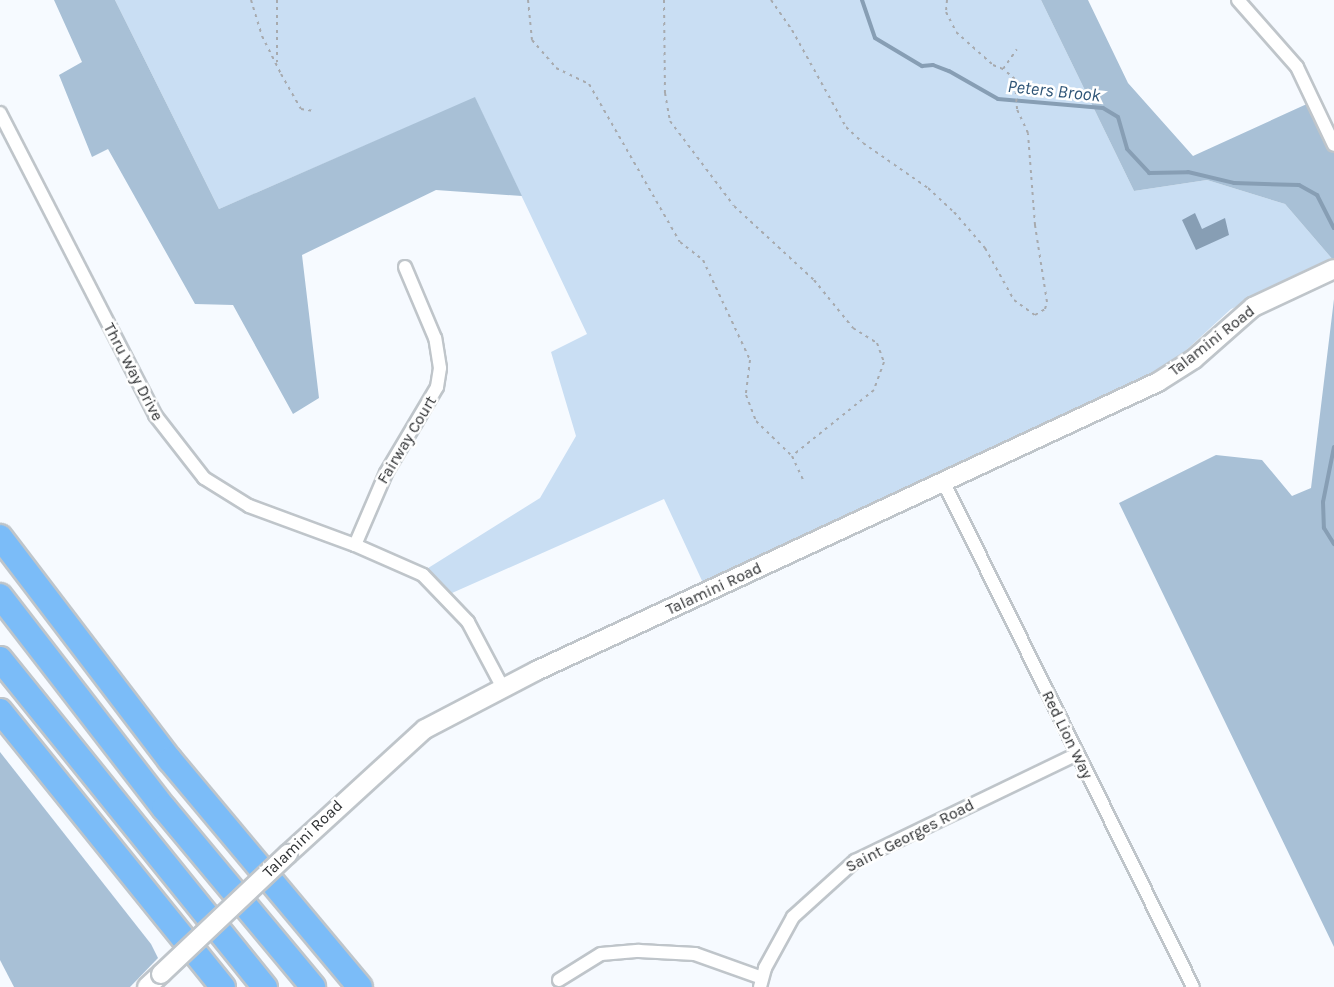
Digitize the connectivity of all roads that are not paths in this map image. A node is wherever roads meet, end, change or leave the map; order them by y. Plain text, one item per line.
1 (1240, 0) edge
2 (0, 112) edge
3 (1334, 145) edge
4 (405, 267) dead end
5 (1334, 269) edge
6 (943, 481) junction
7 (0, 537) edge
8 (356, 544) junction
9 (0, 596) edge
10 (0, 659) edge
11 (503, 688) junction
12 (0, 711) edge
13 (1077, 754) junction
14 (559, 980) dead end
15 (761, 983) edge
16 (147, 987) edge
17 (224, 987) edge
18 (265, 987) edge
19 (313, 987) edge
20 (360, 987) edge
21 (1193, 987) edge

1 - 3 street
2 - 8 street, Thru Way Drive
4 - 8 street, Fairway Court
5 - 6 street, Talamini Road
6 - 11 street, Talamini Road
6 - 13 street, Red Lion Way
7 - 20 highway
8 - 11 street, Thru Way Drive
9 - 19 highway
10 - 18 highway
11 - 16 street, Talamini Road, bridge
12 - 17 highway
13 - 15 street, Saint Georges Road
13 - 21 street, Red Lion Way
14 - 15 street

